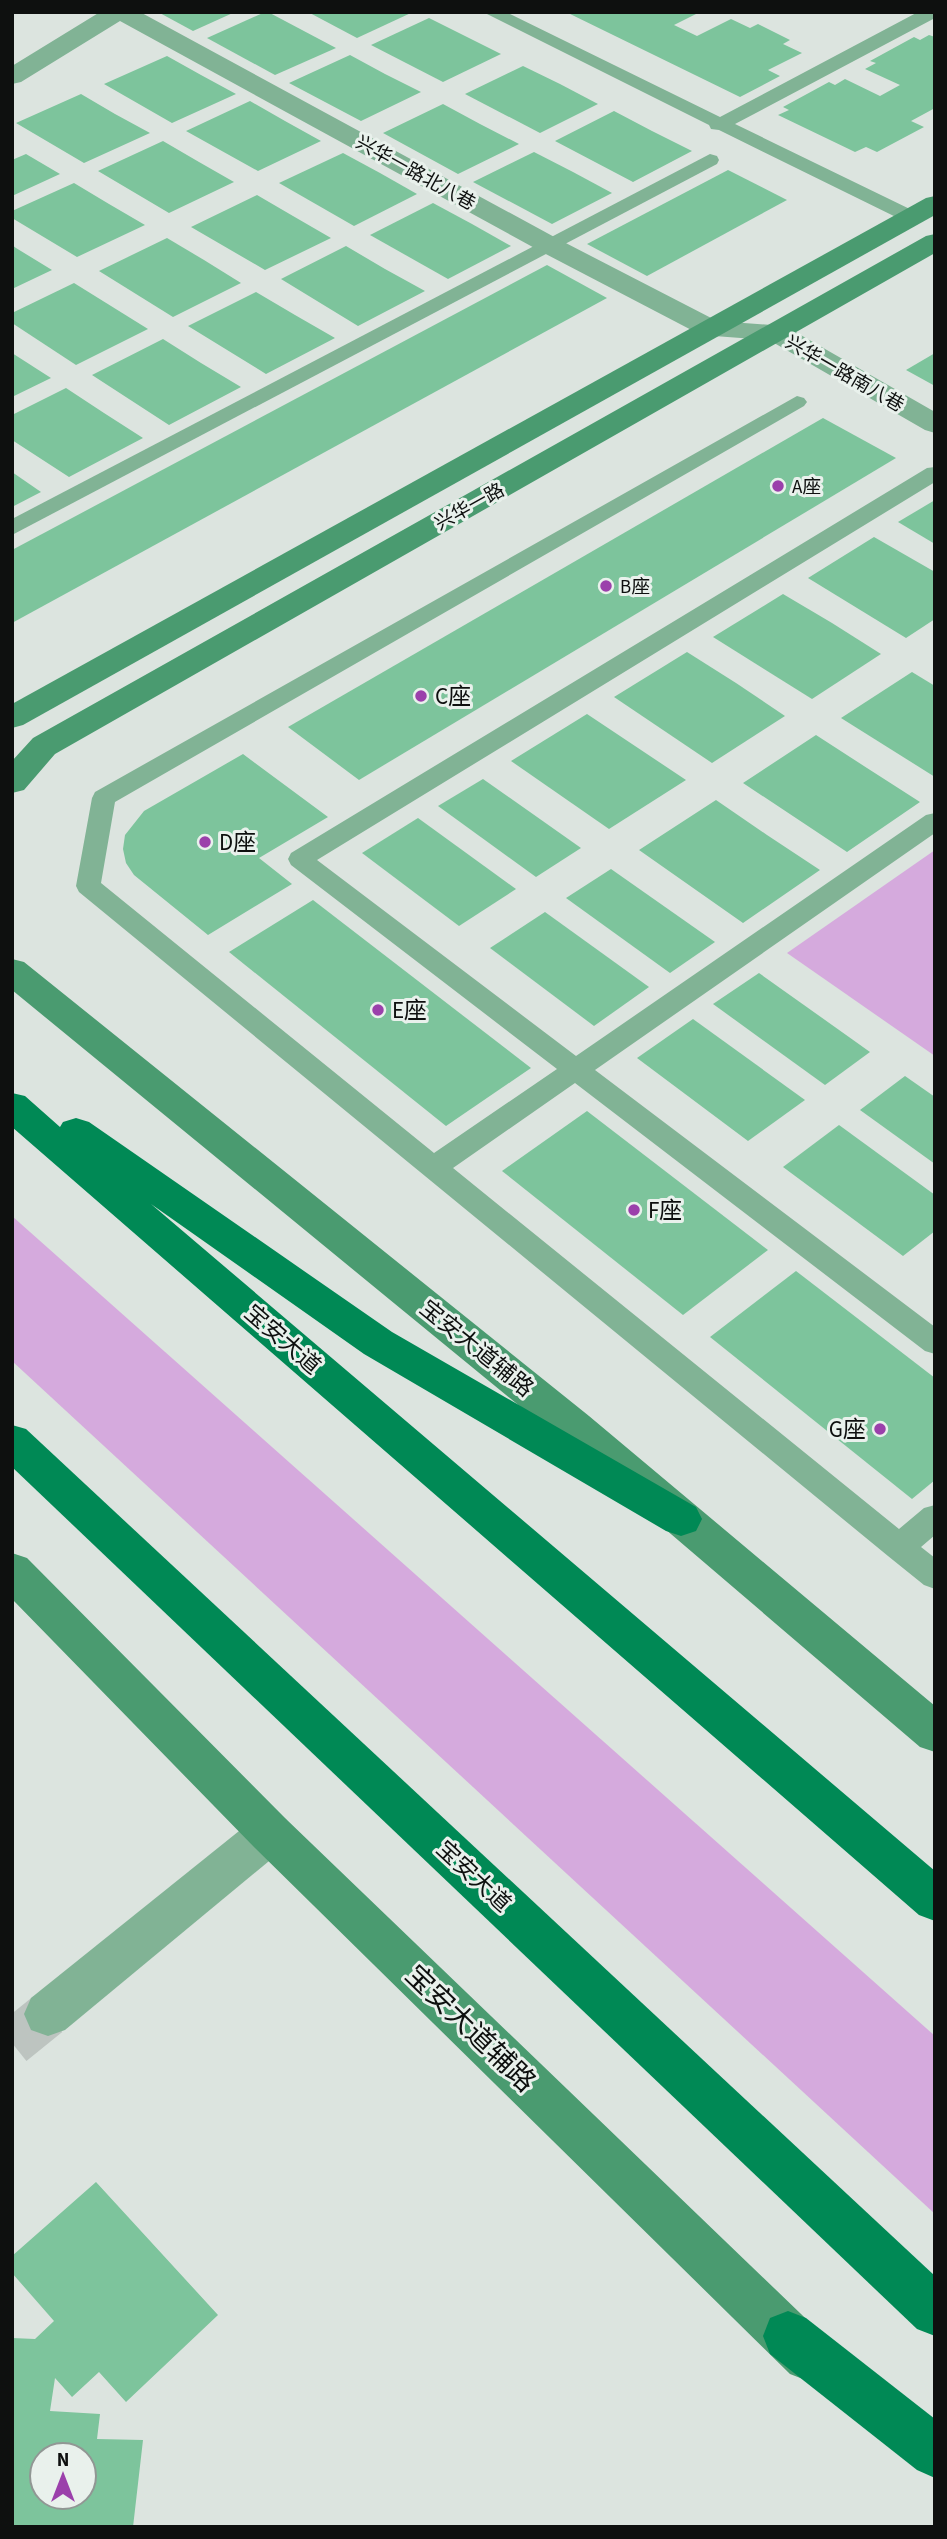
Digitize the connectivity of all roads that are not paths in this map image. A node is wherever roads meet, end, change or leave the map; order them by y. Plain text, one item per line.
1 (120, 12) edge
2 (492, 12) edge
3 (932, 12) edge
4 (12, 77) edge
5 (718, 125) junction
6 (710, 160) dead end
7 (923, 211) edge
8 (935, 242) edge
9 (549, 245) junction
10 (711, 329) junction
11 (775, 332) junction
12 (797, 402) dead end
13 (935, 424) edge
14 (935, 473) edge
15 (12, 528) edge
16 (12, 718) edge
17 (12, 782) edge
18 (935, 821) edge
19 (12, 971) edge
20 (575, 1070) junction
21 (12, 1088) edge
22 (12, 1106) edge
23 (433, 1168) junction
24 (935, 1343) edge
25 (12, 1441) edge
26 (935, 1517) edge
27 (681, 1519) junction
28 (899, 1547) junction
29 (12, 1571) edge
30 (935, 1576) edge
31 (935, 1733) edge
32 (271, 1833) junction
33 (935, 1900) edge
34 (48, 2014) tunnel mouth
35 (935, 2311) edge
36 (788, 2336) junction
37 (935, 2452) edge
38 (935, 2479) edge

1 - 4 street
1 - 9 street, 兴华一路北八巷
2 - 5 lane
3 - 5 lane
5 - 7 lane
6 - 9 lane
7 - 10 street, 兴华一路
8 - 11 street, 兴华一路
9 - 10 street, 兴华一路北八巷
9 - 15 lane
10 - 11 street, 兴华一路南八巷
10 - 16 street, 兴华一路
11 - 13 street, 兴华一路南八巷
11 - 17 street, 兴华一路
12 - 23 lane
14 - 20 lane
18 - 20 lane
19 - 27 street, 宝安大道辅路
20 - 23 lane
20 - 24 lane
21 - 27 main road
22 - 33 main road, 宝安大道
23 - 28 lane
25 - 35 main road, 宝安大道
26 - 28 lane
27 - 31 street, 宝安大道辅路
28 - 30 lane
29 - 32 street, 宝安大道辅路
32 - 34 street
32 - 36 street, 宝安大道辅路
36 - 37 main road
36 - 38 street, 宝安大道辅路

